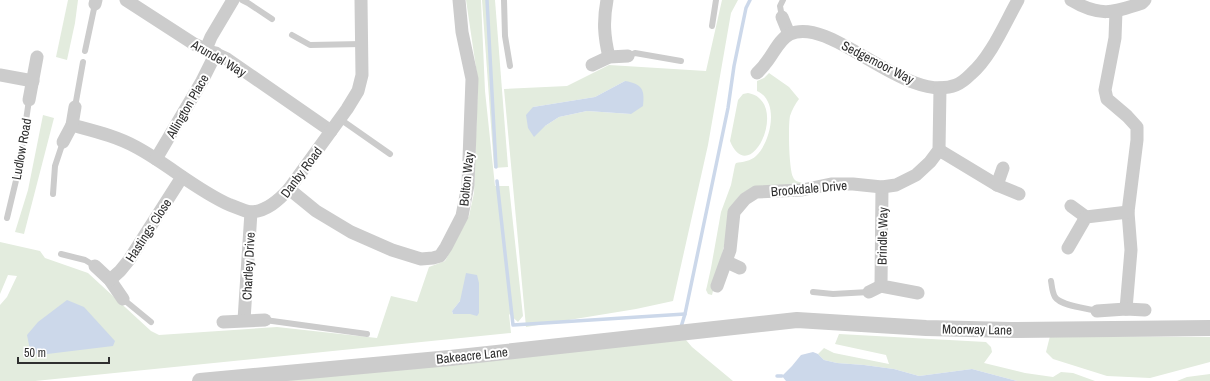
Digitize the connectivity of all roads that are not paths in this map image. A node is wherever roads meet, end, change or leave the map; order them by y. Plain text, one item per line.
1 (126, 0) edge
2 (233, 0) edge
3 (242, 0) edge
4 (361, 0) edge
5 (459, 0) edge
6 (504, 0) edge
7 (607, 0) edge
8 (716, 0) edge
9 (783, 0) edge
10 (1018, 0) edge
11 (1071, 0) edge
12 (1145, 0) edge
13 (95, 2) edge
14 (1116, 11) junction
15 (782, 17) joint
16 (272, 19) dead end
17 (712, 26) dead end
18 (789, 34) junction
19 (292, 35) dead end
20 (362, 44) junction
21 (85, 51) dead end
22 (211, 51) junction
23 (628, 56) joint
24 (37, 57) dead end
25 (609, 57) junction
26 (681, 61) dead end
27 (83, 62) dead end
28 (592, 65) dead end
29 (510, 66) dead end
30 (757, 73) dead end
31 (0, 75) edge
32 (33, 80) junction
33 (940, 88) junction
34 (30, 100) joint
35 (75, 107) joint
36 (340, 118) junction
37 (72, 124) junction
38 (331, 131) junction
39 (63, 142) joint
40 (939, 150) junction
41 (390, 154) dead end
42 (156, 159) junction
43 (1004, 168) dead end
44 (182, 177) junction
45 (997, 185) junction
46 (882, 187) junction
47 (289, 189) junction
48 (53, 194) dead end
49 (1019, 194) dead end
50 (1071, 206) dead end
51 (251, 212) junction
52 (1128, 212) junction
53 (1086, 217) junction
54 (8, 218) dead end
55 (1068, 248) dead end
56 (61, 254) dead end
57 (727, 262) junction
58 (95, 266) joint
59 (740, 268) dead end
60 (110, 280) junction
61 (1051, 281) dead end
62 (717, 286) dead end
63 (881, 286) junction
64 (813, 292) dead end
65 (869, 292) joint
66 (918, 293) dead end
67 (122, 299) joint
68 (1126, 309) junction
69 (1097, 310) joint
70 (1145, 310) dead end
71 (244, 320) junction
72 (265, 320) joint
73 (151, 322) dead end
74 (223, 322) dead end
75 (744, 326) joint
76 (1210, 328) edge
77 (367, 334) dead end
78 (200, 381) edge

1 - 22 street, Arundel Way
2 - 22 street, Allington Place
3 - 16 lane
4 - 20 street, Danby Road
5 - 47 street, Bolton Way
6 - 29 lane
7 - 25 street
8 - 17 lane
9 - 15 lane
10 - 33 street, Sedgemoor Way
11 - 14 street
12 - 14 street
13 - 21 lane
14 - 52 street
15 - 18 street
18 - 30 street
18 - 33 street, Sedgemoor Way
19 - 20 lane
20 - 36 street, Danby Road
22 - 38 street, Arundel Way
22 - 42 street, Allington Place
23 - 25 street
23 - 26 lane
24 - 32 street, Ludlow Road
25 - 28 street
27 - 35 lane
31 - 32 street
32 - 34 street, Ludlow Road
33 - 40 street
34 - 54 lane, Ludlow Road
35 - 37 street
36 - 38 street, Danby Road
36 - 41 lane
37 - 39 street
37 - 42 street
38 - 47 street, Danby Road
39 - 48 lane
40 - 45 street
40 - 46 street, Brookdale Drive
42 - 44 street
43 - 45 street
44 - 51 street
44 - 60 street, Hastings Close
45 - 49 street
46 - 57 street, Brookdale Drive
46 - 63 street, Brindle Way
47 - 51 street, Danby Road
50 - 53 street
51 - 71 street, Chartley Drive
52 - 53 street
52 - 68 street
53 - 55 street
56 - 58 lane
57 - 59 street
57 - 62 street, Brookdale Drive
58 - 60 street
60 - 67 street
61 - 69 lane
63 - 65 street
63 - 66 street
64 - 65 lane
67 - 73 lane
68 - 69 street
68 - 70 street
71 - 72 street
71 - 74 street
72 - 77 lane
75 - 76 street, Moorway Lane
75 - 78 street, Bakeacre Lane

